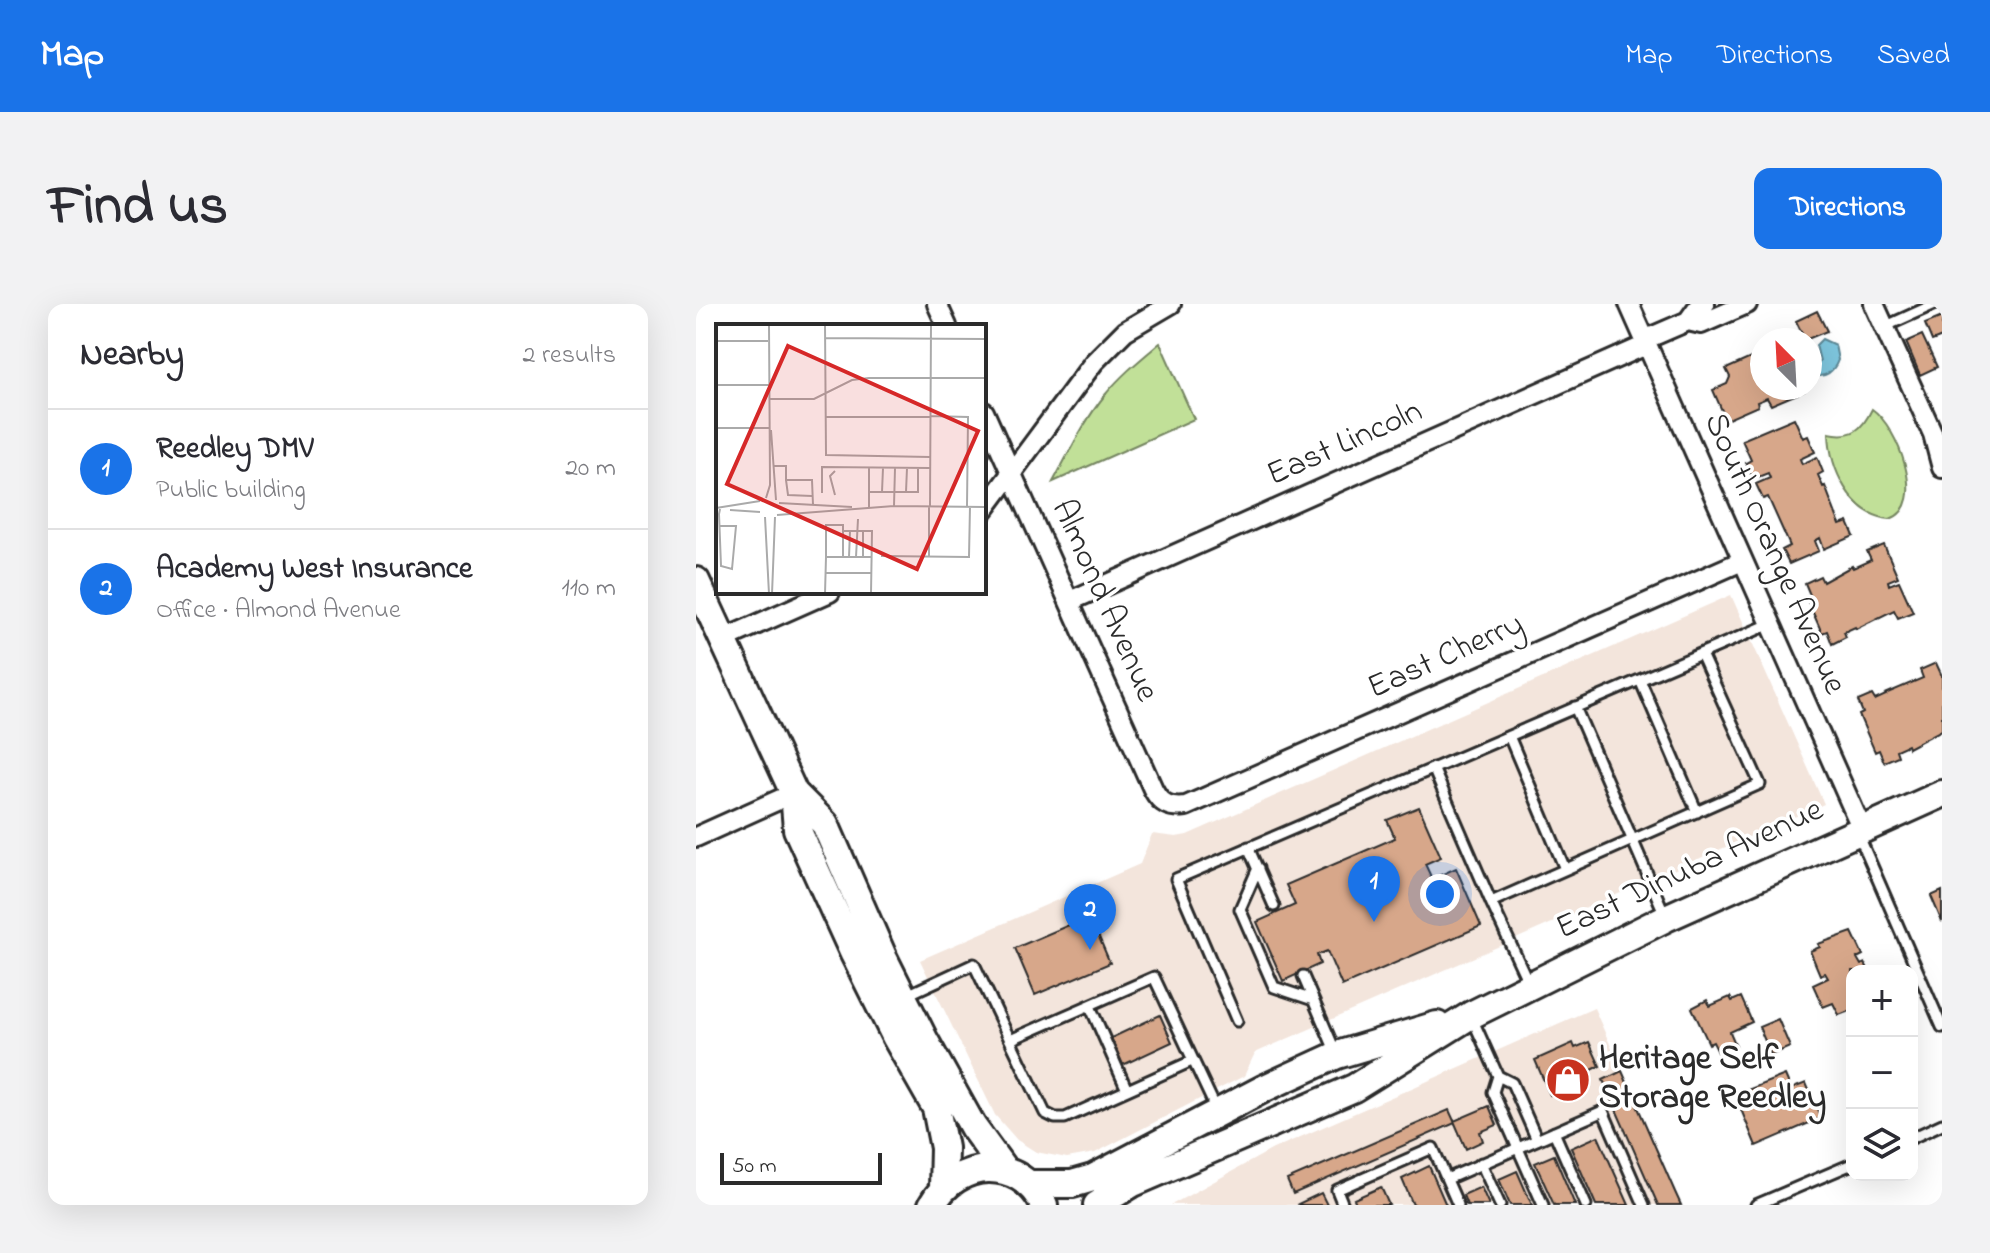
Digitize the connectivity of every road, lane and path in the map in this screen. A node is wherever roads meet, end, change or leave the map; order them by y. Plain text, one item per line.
1 (937, 304) edge
2 (1171, 304) edge
3 (1629, 304) edge
4 (1705, 304) edge
5 (1747, 304) edge
6 (1874, 304) edge
7 (1935, 304) edge
8 (1688, 321) junction
9 (946, 324) edge
10 (1884, 327) junction
11 (1645, 343) junction
12 (986, 417) edge
13 (1942, 468) edge
14 (1011, 475) junction
15 (986, 507) edge
16 (1742, 561) junction
17 (696, 581) edge
18 (825, 594) edge
19 (1070, 601) junction
20 (1770, 624) junction
21 (724, 639) junction
22 (1701, 654) junction
23 (1640, 680) junction
24 (1575, 707) junction
25 (1509, 736) junction
26 (1433, 768) junction
27 (794, 793) junction
28 (1942, 794) edge
29 (1174, 807) joint
30 (1697, 812) junction
31 (1860, 830) junction
32 (696, 837) edge
33 (1632, 840) junction
34 (1248, 847) junction
35 (1258, 868) junction
36 (1565, 869) junction
37 (1491, 902) junction
38 (1274, 906) dead end
39 (1666, 918) junction
40 (1303, 976) dead end
41 (1530, 987) junction
42 (903, 996) junction
43 (1313, 1000) junction
44 (1090, 1006) junction
45 (1471, 1015) junction
46 (1237, 1021) dead end
47 (1942, 1027) edge
48 (1010, 1040) junction
49 (1337, 1055) junction
50 (1192, 1061) junction
51 (1498, 1076) junction
52 (1127, 1090) junction
53 (1217, 1111) junction
54 (1942, 1124) edge
55 (1554, 1132) junction
56 (1918, 1135) edge
57 (1537, 1140) junction
58 (1518, 1148) junction
59 (1481, 1163) junction
60 (1846, 1167) edge
61 (1005, 1171) junction
62 (1447, 1179) junction
63 (1036, 1195) edge
64 (937, 1196) edge
65 (1097, 1205) edge
66 (1343, 1205) edge
67 (1458, 1205) edge
68 (1500, 1205) edge
69 (1543, 1205) edge
70 (1586, 1205) edge
71 (1644, 1205) edge
72 (1756, 1205) edge

1 - 9 street
2 - 14 street
3 - 11 street, South Orange Avenue
4 - 8 street
5 - 8 street
6 - 10 street
7 - 10 lane
8 - 11 street, East Lincoln
10 - 13 street
11 - 16 street, South Orange Avenue
11 - 19 street, East Lincoln
12 - 14 street, Almond Avenue
14 - 15 street
14 - 19 street, Almond Avenue
16 - 20 street, South Orange Avenue
16 - 29 street, East Cherry
17 - 21 street
18 - 21 street
19 - 29 street, Almond Avenue
20 - 22 lane
20 - 31 street, South Orange Avenue
21 - 27 street
22 - 23 lane
22 - 30 lane
23 - 24 lane
23 - 30 lane
24 - 25 lane
24 - 33 lane
25 - 26 lane
25 - 36 lane
26 - 34 lane
26 - 37 lane
27 - 32 street
27 - 42 street
27 - 64 street
28 - 31 street, East Dinuba Avenue
30 - 33 lane
31 - 39 street, East Dinuba Avenue
31 - 47 lane
33 - 36 lane
33 - 39 lane
34 - 35 lane
34 - 46 lane
35 - 38 lane
35 - 43 lane
36 - 37 lane
37 - 41 lane
39 - 41 street, East Dinuba Avenue
40 - 43 lane
41 - 45 street, East Dinuba Avenue
42 - 48 lane
42 - 61 street
43 - 49 lane
44 - 48 lane
44 - 50 lane
44 - 52 lane
45 - 49 street, East Dinuba Avenue
45 - 51 lane
45 - 65 street, East Dinuba Avenue
48 - 52 lane
49 - 53 street, East Dinuba Avenue
50 - 52 lane
50 - 53 lane
51 - 57 lane
51 - 58 lane
53 - 63 street, East Dinuba Avenue
54 - 56 lane
55 - 57 lane
55 - 70 lane
55 - 71 lane
57 - 58 lane
58 - 59 lane
58 - 69 lane
59 - 62 lane
59 - 68 lane
60 - 72 lane
61 - 63 street
61 - 64 street
62 - 66 lane
62 - 67 lane

